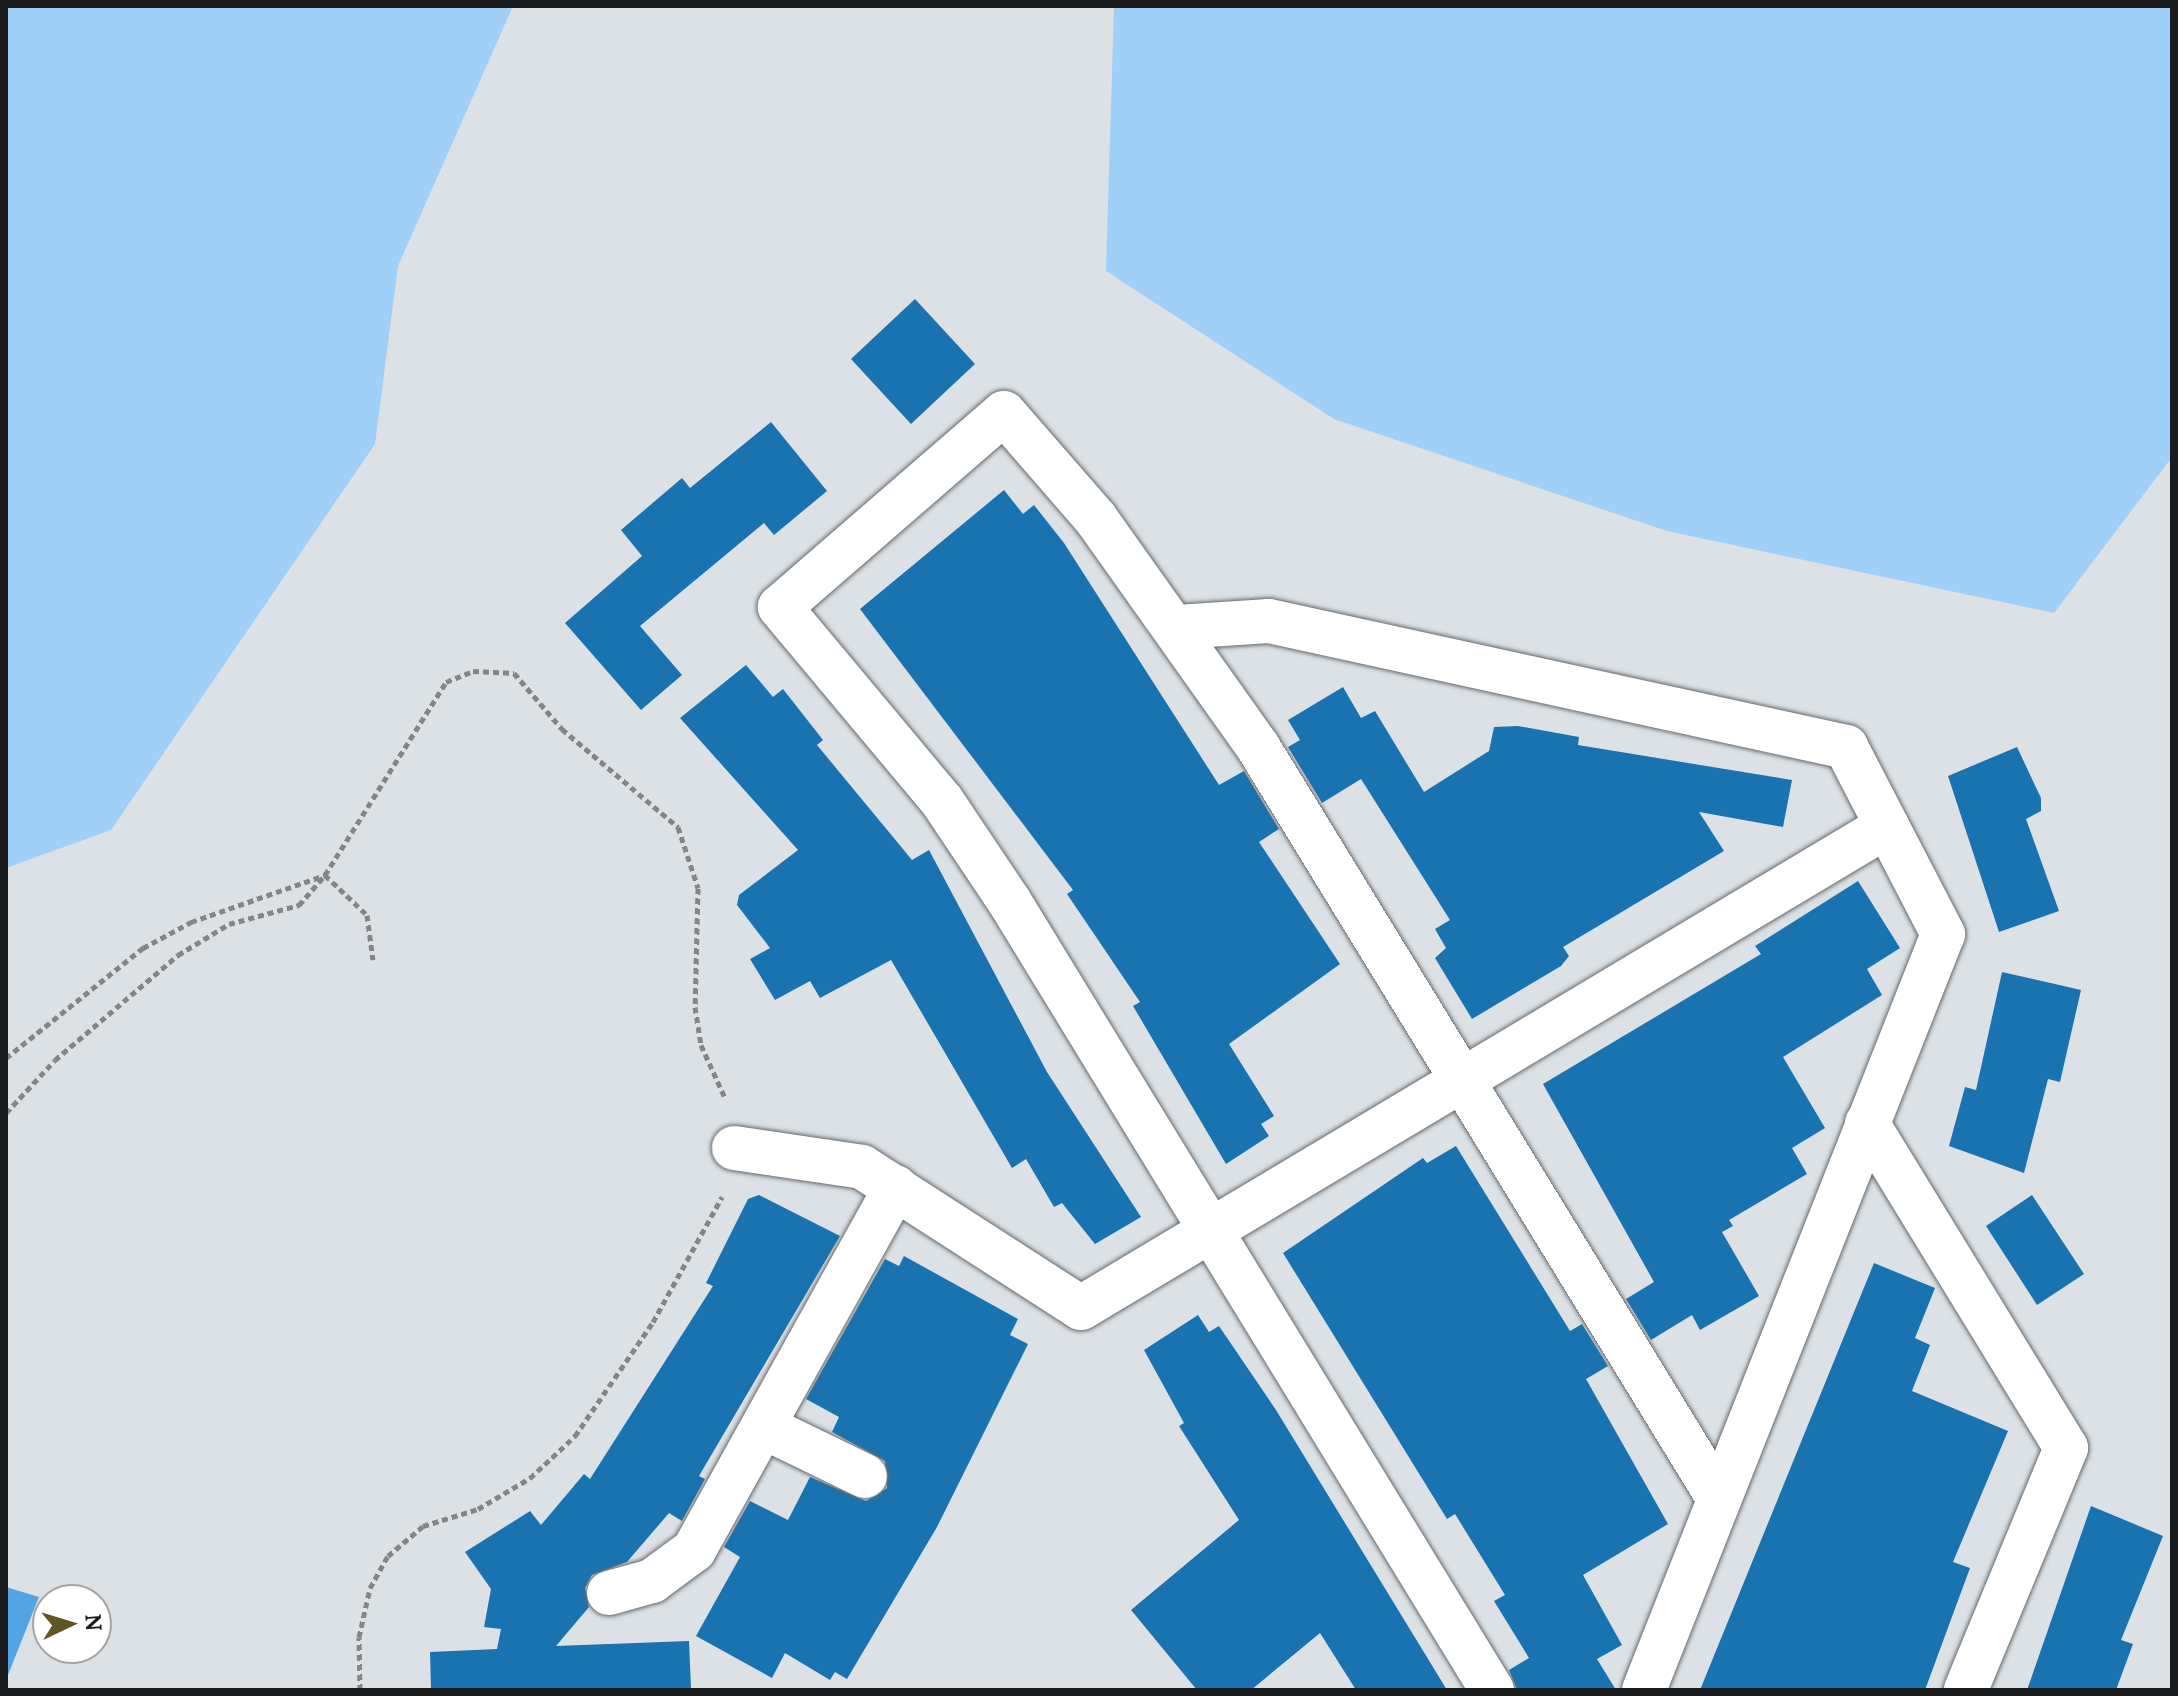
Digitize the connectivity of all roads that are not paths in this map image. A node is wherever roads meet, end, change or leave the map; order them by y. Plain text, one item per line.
1 (1177, 627) junction
2 (1887, 826) junction
3 (1462, 1080) junction
4 (1867, 1123) junction
5 (734, 1148) road end
6 (896, 1187) junction
7 (1211, 1230) junction
8 (766, 1428) junction
9 (865, 1476) dead end
10 (1719, 1499) junction
11 (609, 1593) dead end
12 (1492, 1690) edge
13 (1644, 1690) edge
14 (1966, 1690) edge

1 - 2 street
1 - 3 street
1 - 7 street
2 - 3 street
2 - 4 street
3 - 7 street
3 - 10 street
4 - 10 street
4 - 14 street
5 - 6 street
6 - 7 street
6 - 8 street
7 - 12 street
8 - 9 street
8 - 11 street
10 - 13 street

